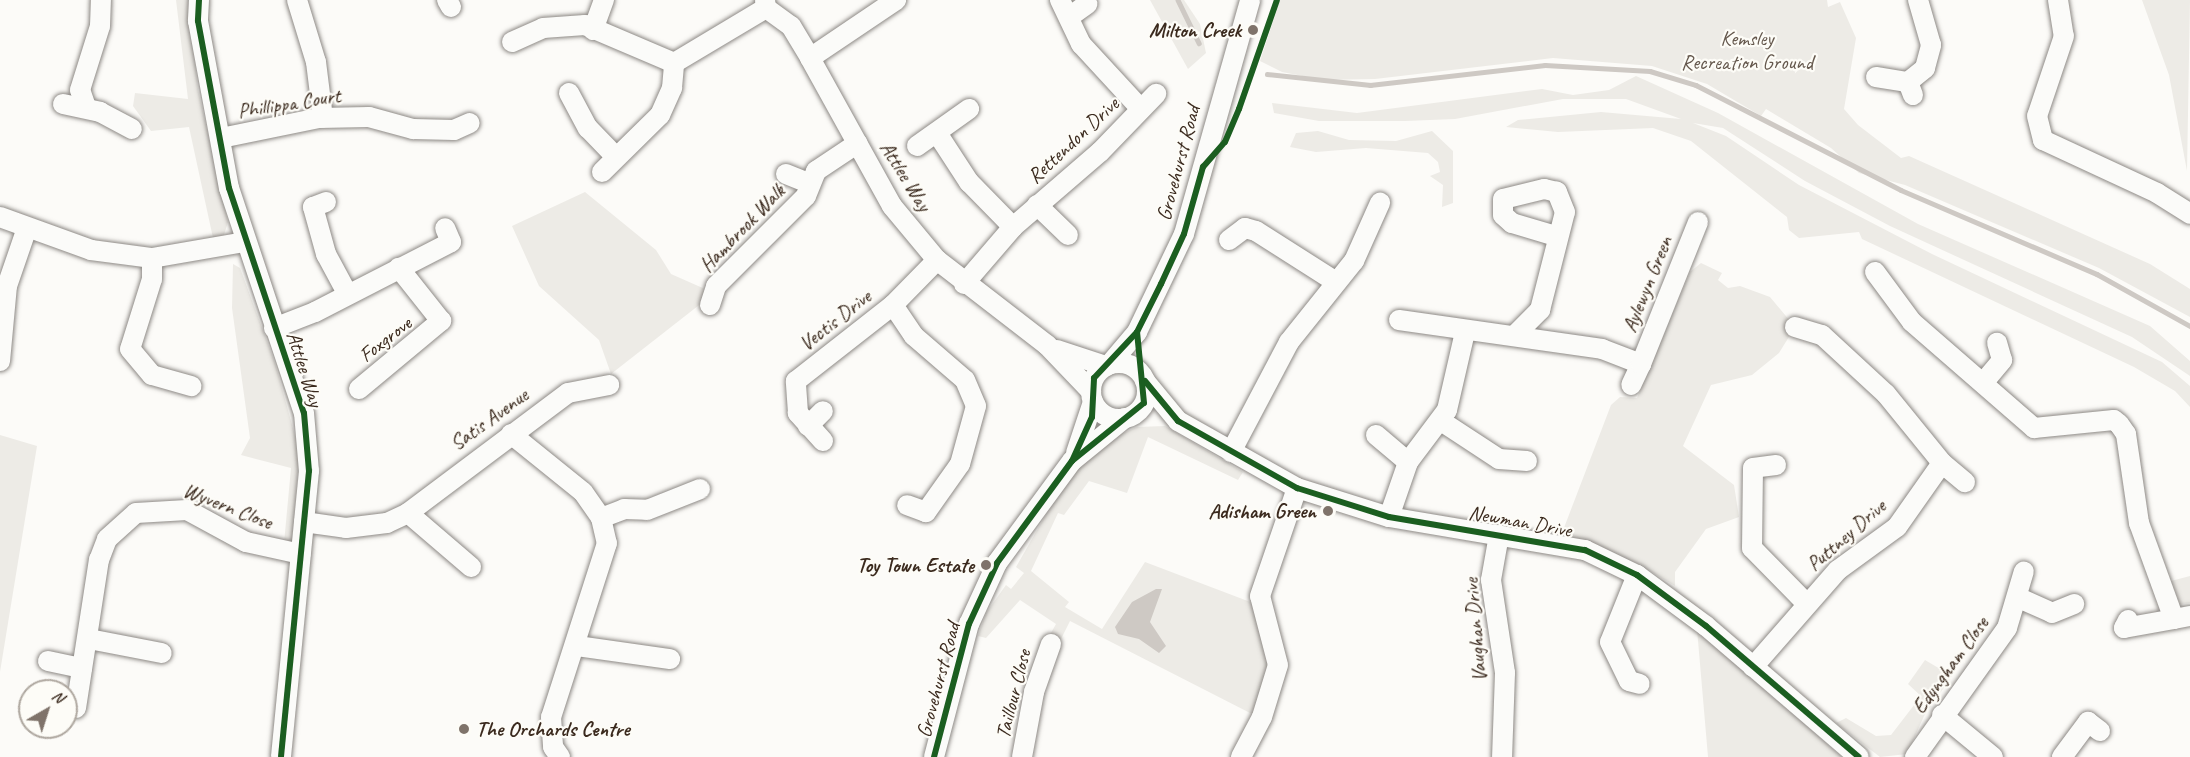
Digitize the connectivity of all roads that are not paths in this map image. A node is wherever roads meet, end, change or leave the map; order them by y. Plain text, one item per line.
1 (101, 0) edge
2 (199, 0) edge
3 (297, 0) edge
4 (604, 0) edge
5 (1250, 0) edge
6 (1917, 0) edge
7 (2058, 0) edge
8 (884, 3) edge
9 (765, 4) edge
10 (1073, 6) edge
11 (593, 30) junction
12 (512, 42) dead end
13 (810, 58) junction
14 (675, 63) junction
15 (1876, 77) dead end
16 (569, 93) dead end
17 (1156, 94) dead end
18 (63, 104) dead end
19 (86, 107) junction
20 (969, 109) dead end
21 (1141, 109) junction
22 (323, 118) junction
23 (470, 123) dead end
24 (132, 129) dead end
25 (937, 133) junction
26 (221, 138) junction
27 (858, 143) junction
28 (917, 146) dead end
29 (615, 156) junction
30 (602, 172) dead end
31 (786, 174) dead end
32 (808, 183) junction
33 (326, 202) dead end
34 (1380, 203) dead end
35 (1037, 205) junction
36 (2190, 214) edge
37 (0, 217) edge
38 (1698, 222) dead end
39 (1013, 227) junction
40 (27, 228) junction
41 (445, 228) dead end
42 (1068, 235) dead end
43 (1556, 236) dead end
44 (1229, 240) dead end
45 (245, 242) junction
46 (152, 258) junction
47 (937, 260) junction
48 (399, 268) junction
49 (1875, 272) dead end
50 (1336, 282) junction
51 (964, 284) junction
52 (347, 294) junction
53 (710, 305) dead end
54 (893, 305) junction
55 (1399, 320) dead end
56 (1795, 327) dead end
57 (274, 328) junction
58 (1137, 332) junction
59 (1465, 332) junction
60 (1517, 333) junction
61 (1997, 343) dead end
62 (1047, 345) junction
63 (0, 361) edge
64 (1641, 364) junction
65 (1108, 365) junction
66 (1143, 377) junction
67 (1983, 383) junction
68 (609, 385) dead end
69 (1631, 385) dead end
70 (191, 386) dead end
71 (359, 388) dead end
72 (1092, 397) junction
73 (823, 411) dead end
74 (1128, 417) junction
75 (1441, 421) junction
76 (1178, 422) junction
77 (808, 426) junction
78 (511, 434) junction
79 (1376, 435) dead end
80 (823, 441) dead end
81 (1231, 452) junction
82 (1072, 461) junction
83 (1527, 461) dead end
84 (1408, 462) junction
85 (1942, 463) junction
86 (1776, 465) dead end
87 (1965, 482) dead end
88 (1297, 488) junction
89 (700, 489) dead end
90 (907, 505) dead end
91 (408, 513) junction
92 (1389, 517) junction
93 (602, 518) junction
94 (304, 522) junction
95 (1499, 535) junction
96 (301, 554) junction
97 (471, 567) dead end
98 (2024, 571) dead end
99 (1637, 575) junction
100 (2019, 598) junction
101 (1806, 603) junction
102 (2074, 604) dead end
103 (2182, 618) edge
104 (2128, 621) dead end
105 (89, 639) junction
106 (1051, 644) dead end
107 (578, 646) junction
108 (162, 653) dead end
109 (670, 659) dead end
110 (48, 661) dead end
111 (1753, 667) junction
112 (82, 668) junction
113 (1640, 684) dead end
114 (78, 695) edge
115 (1942, 715) junction
116 (2100, 731) dead end
117 (281, 757) edge
118 (560, 757) edge
119 (934, 757) edge
120 (1022, 757) edge
121 (1241, 757) edge
122 (1502, 757) edge
123 (1859, 757) edge
124 (1915, 757) edge
125 (1993, 757) edge
126 (2062, 757) edge

1 - 19 street
2 - 26 street, Attlee Way
3 - 22 street
4 - 11 street
5 - 58 street, Grovehurst Road
6 - 15 street
7 - 36 street
8 - 13 street
9 - 13 street, Attlee Way
9 - 14 street
10 - 21 street, Rettendon Drive
11 - 12 street
11 - 14 street
13 - 27 street, Attlee Way
14 - 29 street
16 - 29 street
17 - 21 street, Rettendon Drive
18 - 19 street
19 - 24 street
20 - 25 street
21 - 35 street, Rettendon Drive
22 - 23 street, Phillippa Court
22 - 26 street, Phillippa Court
25 - 28 street
25 - 39 street
26 - 45 street, Attlee Way
27 - 32 street, Hambrook Walk
27 - 47 street, Attlee Way
29 - 30 street
31 - 32 street, Hambrook Walk
32 - 53 street, Hambrook Walk
33 - 52 street
34 - 50 street
35 - 39 street, Rettendon Drive
35 - 42 street, Rettendon Drive
37 - 40 street
38 - 64 street, Aylewyn Green
39 - 51 street, Rettendon Drive
40 - 46 street
40 - 63 street
41 - 48 street
43 - 60 street
44 - 50 street
45 - 46 street
45 - 57 street, Attlee Way
46 - 70 street
47 - 51 street, Attlee Way
47 - 54 street, Vectis Drive
48 - 52 street
48 - 71 street, Foxgrove
49 - 67 street
50 - 81 street
51 - 62 street, Attlee Way
52 - 57 street
54 - 77 street, Vectis Drive
54 - 90 street
55 - 59 street
56 - 85 street
57 - 94 street, Attlee Way
58 - 65 street, Grovehurst Road
58 - 66 street
59 - 60 street
59 - 75 street
60 - 64 street
61 - 67 street
62 - 65 street, Attlee Way
62 - 72 street, Attlee Way
64 - 69 street, Aylewyn Green
65 - 66 street
65 - 72 street
66 - 74 street
66 - 76 street, Newman Drive
67 - 103 street
68 - 78 street, Satis Avenue
72 - 74 street
72 - 82 street, Grovehurst Road
73 - 77 street
74 - 76 street, Newman Drive
74 - 82 street, Grovehurst Road
75 - 83 street
75 - 84 street
76 - 81 street, Newman Drive
77 - 80 street, Vectis Drive
78 - 91 street, Satis Avenue
78 - 93 street
79 - 84 street
81 - 88 street, Newman Drive
82 - 119 street, Grovehurst Road
84 - 92 street
85 - 87 street
85 - 101 street, Puttney Drive
86 - 101 street
88 - 92 street, Newman Drive
88 - 121 street
89 - 93 street
91 - 94 street, Satis Avenue
91 - 97 street
92 - 95 street, Newman Drive
93 - 107 street
94 - 96 street, Attlee Way
95 - 99 street, Newman Drive
95 - 122 street, Vaughan Drive
96 - 105 street, Wyvern Close
96 - 117 street, Attlee Way
98 - 100 street, Edyngham Close
99 - 111 street, Newman Drive
99 - 113 street
100 - 102 street
100 - 115 street, Edyngham Close
101 - 111 street, Puttney Drive
103 - 104 street
105 - 108 street
105 - 112 street, Wyvern Close
106 - 120 street, Taillour Close
107 - 109 street
107 - 118 street
110 - 112 street
111 - 123 street, Newman Drive
112 - 114 street, Wyvern Close
115 - 124 street, Edyngham Close
115 - 125 street
116 - 126 street

